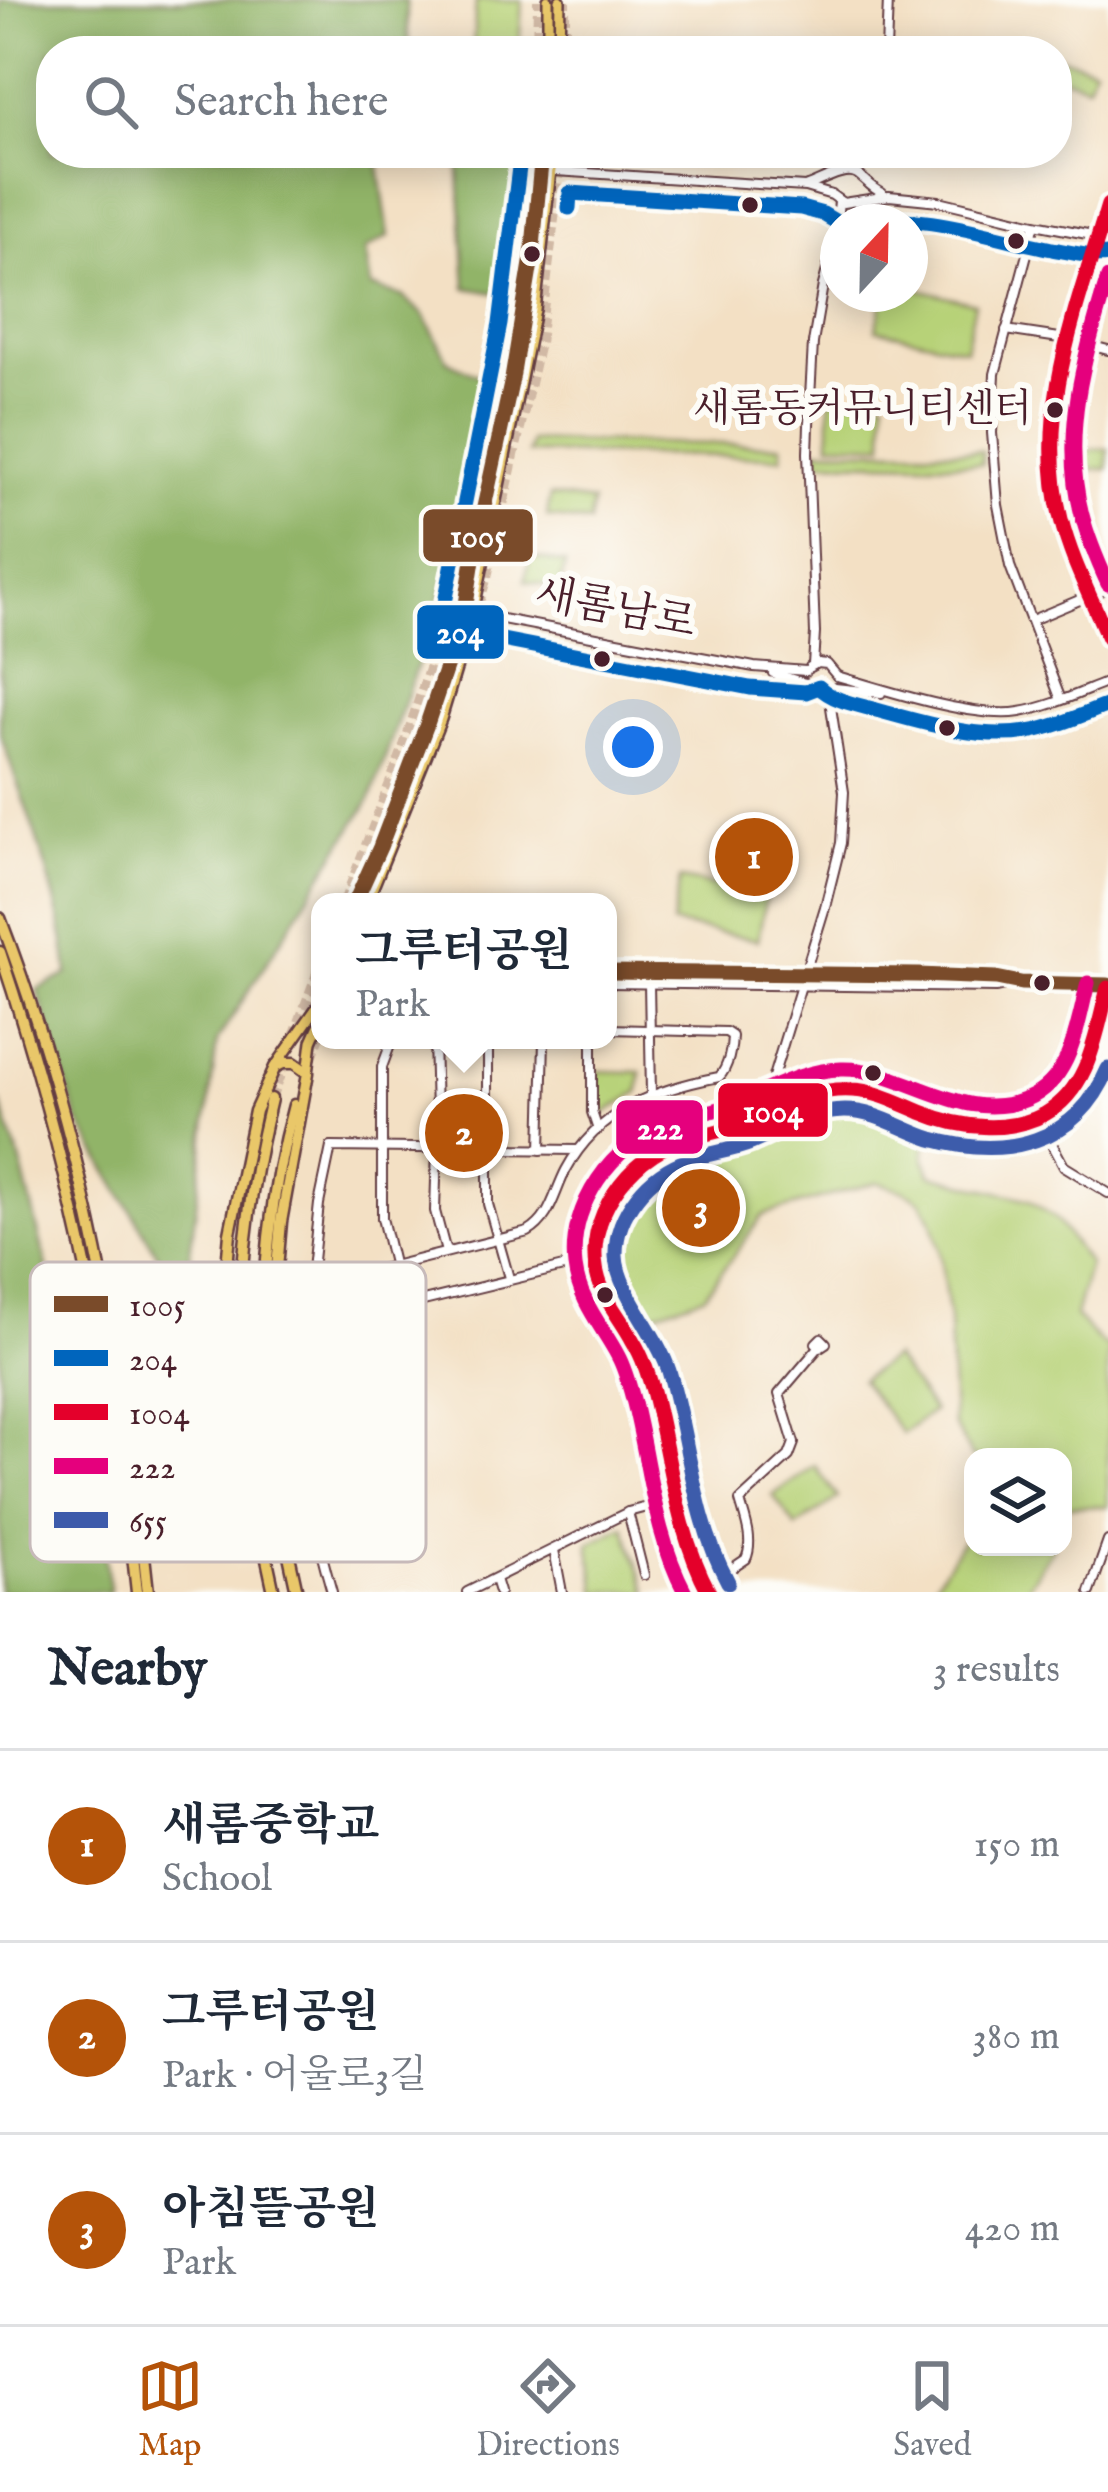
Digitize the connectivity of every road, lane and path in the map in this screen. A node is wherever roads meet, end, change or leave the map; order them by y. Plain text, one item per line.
1 (548, 0) edge
2 (560, 0) edge
3 (888, 0) edge
4 (548, 36) edge
5 (559, 36) edge
6 (887, 36) edge
7 (545, 168) edge
8 (547, 168) edge
9 (852, 168) edge
10 (546, 171) junction
11 (850, 171) junction
12 (834, 177) junction
13 (862, 181) junction
14 (805, 187) junction
15 (889, 196) junction
16 (859, 198) junction
17 (839, 200) junction
18 (839, 204) edge
19 (839, 204) edge
20 (1108, 205) edge
21 (1035, 224) junction
22 (1104, 237) edge
23 (820, 310) edge
24 (1006, 330) junction
25 (1066, 338) junction
26 (1108, 350) edge
27 (1108, 588) edge
28 (1091, 595) junction
29 (469, 612) junction
30 (1031, 620) junction
31 (815, 633) junction
32 (1108, 638) edge
33 (827, 664) junction
34 (754, 667) junction
35 (810, 668) junction
36 (837, 676) junction
37 (1108, 682) edge
38 (805, 683) junction
39 (888, 692) junction
40 (828, 693) junction
41 (1061, 700) junction
42 (359, 893) edge
43 (371, 893) edge
44 (0, 918) edge
45 (0, 952) edge
46 (617, 972) edge
47 (802, 973) junction
48 (617, 982) edge
49 (649, 983) junction
50 (1022, 983) junction
51 (799, 984) junction
52 (1108, 986) edge
53 (311, 1016) edge
54 (617, 1029) edge
55 (649, 1030) junction
56 (312, 1049) tunnel mouth
57 (389, 1049) edge
58 (434, 1049) edge
59 (488, 1049) edge
60 (544, 1049) edge
61 (592, 1049) edge
62 (1088, 1065) junction
63 (275, 1067) junction
64 (308, 1073) junction
65 (1108, 1075) edge
66 (651, 1094) junction
67 (782, 1098) junction
68 (271, 1099) tunnel mouth
69 (294, 1105) dead end
70 (1038, 1118) junction
71 (597, 1127) junction
72 (666, 1134) junction
73 (383, 1148) junction
74 (437, 1148) junction
75 (490, 1149) junction
76 (542, 1150) junction
77 (578, 1150) junction
78 (1108, 1193) edge
79 (497, 1239) junction
80 (446, 1252) junction
81 (590, 1261) junction
82 (87, 1262) edge
83 (98, 1262) edge
84 (227, 1262) edge
85 (244, 1262) edge
86 (266, 1262) edge
87 (278, 1262) edge
88 (313, 1262) edge
89 (392, 1262) edge
90 (408, 1262) edge
91 (509, 1278) junction
92 (426, 1298) edge
93 (819, 1347) dead end
94 (672, 1500) junction
95 (628, 1512) junction
96 (1108, 1541) edge
97 (554, 1550) junction
98 (133, 1562) edge
99 (144, 1562) edge
100 (268, 1562) edge
101 (290, 1562) edge
102 (325, 1562) edge
103 (644, 1575) dead end
104 (495, 1579) junction
105 (704, 1590) edge
106 (137, 1592) edge
107 (148, 1592) edge
108 (274, 1592) edge
109 (297, 1592) edge
110 (332, 1592) edge
111 (466, 1592) edge
112 (499, 1592) edge
113 (562, 1592) edge
114 (1090, 1592) edge

1 - 4 main road
2 - 5 main road
3 - 6 street
7 - 10 main road
8 - 10 main road
9 - 11 street
10 - 14 street
10 - 29 main road
11 - 12 street
11 - 13 street
12 - 14 street
12 - 17 street
13 - 15 street
13 - 16 street
14 - 17 street
15 - 16 street
15 - 21 street
16 - 17 street
17 - 18 street
17 - 19 street
20 - 22 street
21 - 22 street
21 - 24 street
22 - 25 street
23 - 31 street
24 - 25 street
24 - 30 street
25 - 26 street
25 - 28 street
27 - 28 street
28 - 30 street
28 - 32 street
29 - 34 street, 새롬남로
29 - 42 main road
29 - 43 main road
30 - 41 street
31 - 33 street
31 - 35 street
33 - 35 street
33 - 36 street
34 - 35 street, 새롬남로
34 - 38 street, 새롬남로
35 - 38 street
36 - 39 street
36 - 40 street
37 - 41 street
38 - 40 street
39 - 40 street
39 - 41 street
40 - 47 street
44 - 83 highway
45 - 82 highway
46 - 47 street
47 - 50 street
47 - 51 street
48 - 49 street
49 - 51 street
49 - 55 street
50 - 51 street
50 - 52 street
51 - 67 street
52 - 62 street
53 - 63 main road
54 - 55 street
55 - 66 street
55 - 66 street
56 - 64 main road
57 - 73 street
58 - 74 street
59 - 75 street
60 - 76 street
61 - 71 street
62 - 65 street
62 - 70 street
63 - 64 highway
63 - 84 highway
64 - 87 highway
66 - 71 street
66 - 72 street
67 - 70 street
67 - 72 street
67 - 81 street
68 - 85 highway
69 - 86 highway
70 - 78 street
71 - 77 street
72 - 81 street
73 - 74 street
73 - 88 street
73 - 89 street
74 - 75 street
74 - 80 street
75 - 76 street
75 - 79 street
76 - 77 street
77 - 79 street
79 - 80 street
79 - 91 street
80 - 90 street
81 - 91 street
81 - 94 street
91 - 92 street
93 - 105 street
94 - 95 street
94 - 105 street
95 - 97 street
95 - 103 street
96 - 114 street
97 - 104 street
97 - 113 street
98 - 106 highway
99 - 107 highway
100 - 108 highway
101 - 109 highway
102 - 110 street
104 - 111 street
104 - 112 street

